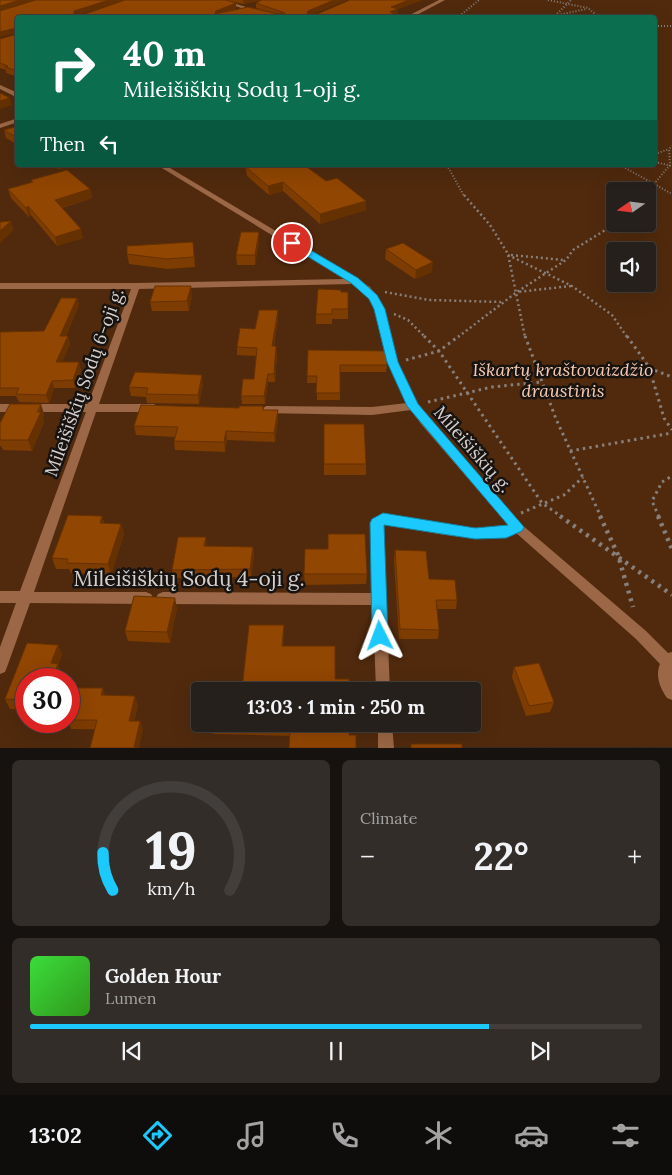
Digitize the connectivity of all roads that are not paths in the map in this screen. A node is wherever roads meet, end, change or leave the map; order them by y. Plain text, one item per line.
1 (218, 0) edge
2 (443, 0) edge
3 (254, 5) dead end
4 (246, 8) junction
5 (237, 11) edge
6 (270, 15) edge
7 (412, 15) edge
8 (0, 87) edge
9 (15, 93) edge
10 (15, 121) edge
11 (0, 126) edge
12 (163, 167) edge
13 (355, 280) junction
14 (0, 286) edge
15 (136, 286) junction
16 (413, 406) junction
17 (0, 408) edge
18 (92, 408) junction
19 (162, 409) edge
20 (252, 410) edge
21 (514, 523) junction
22 (0, 597) edge
23 (25, 598) junction
24 (378, 599) junction
25 (670, 660) edge
26 (0, 667) edge
27 (383, 682) edge
28 (672, 693) edge
29 (385, 732) edge
30 (386, 748) edge

1 - 4 street
2 - 7 street
3 - 4 street
4 - 5 street
4 - 6 street
8 - 9 street
10 - 11 street
12 - 13 street, Mileišiškių g.
13 - 15 street, Mileišiškių Sodų 6-oji g.
13 - 16 street, Mileišiškių g.
14 - 15 street
15 - 18 street, Mileišiškių Sodų 6-oji g.
16 - 20 street
16 - 21 street, Mileišiškių g.
17 - 18 street
18 - 19 street
18 - 23 street, Mileišiškių Sodų 6-oji g.
21 - 24 street
21 - 25 street, Mileišiškių g.
22 - 23 street, Mileišiškių Sodų 4-oji g.
23 - 24 street, Mileišiškių Sodų 4-oji g.
23 - 26 street, Mileišiškių Sodų 6-oji g.
24 - 27 street
25 - 28 street
29 - 30 street

